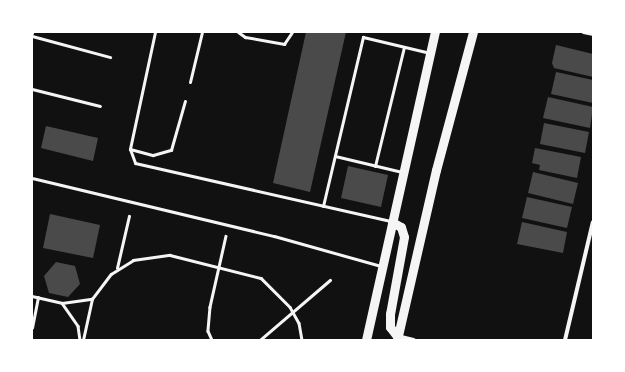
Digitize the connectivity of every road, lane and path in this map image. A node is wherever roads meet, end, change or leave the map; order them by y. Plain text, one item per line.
1 (155, 32) edge
2 (202, 32) edge
3 (238, 32) edge
4 (292, 32) edge
5 (435, 32) edge
6 (473, 32) edge
7 (583, 32) edge
8 (593, 34) edge
9 (32, 36) edge
10 (404, 47) junction
11 (430, 53) junction
12 (110, 57) dead end
13 (190, 82) dead end
14 (32, 89) edge
15 (185, 101) dead end
16 (100, 106) dead end
17 (130, 149) junction
18 (335, 156) junction
19 (375, 166) junction
20 (403, 173) junction
21 (32, 178) edge
22 (323, 206) junction
23 (129, 216) dead end
24 (392, 222) junction
25 (593, 222) edge
26 (226, 236) dead end
27 (218, 264) junction
28 (382, 266) junction
29 (117, 268) junction
30 (330, 280) dead end
31 (32, 296) edge
32 (38, 298) junction
33 (92, 299) junction
34 (62, 303) junction
35 (293, 312) junction
36 (32, 328) edge
37 (397, 338) edge
38 (82, 340) edge
39 (236, 340) edge
40 (260, 340) edge
41 (302, 340) edge
42 (366, 340) edge
43 (414, 340) edge
44 (565, 340) edge

1 - 17 lane
2 - 13 lane
3 - 4 lane
5 - 11 main road
6 - 37 main road
7 - 8 lane
9 - 12 lane
10 - 11 lane
10 - 18 lane
10 - 19 lane
11 - 20 main road
14 - 16 lane
15 - 17 lane
17 - 22 lane
18 - 19 lane
18 - 22 lane
19 - 20 lane
20 - 24 main road
21 - 28 lane
22 - 24 lane
23 - 29 path
24 - 28 main road
24 - 37 main road
25 - 44 street
26 - 27 path
27 - 29 path
27 - 35 path
27 - 39 path
28 - 42 main road
29 - 33 path
30 - 35 path
31 - 32 path
32 - 34 path
32 - 36 path
33 - 34 path
33 - 38 path
34 - 38 path
35 - 40 path
35 - 41 path
37 - 43 street

